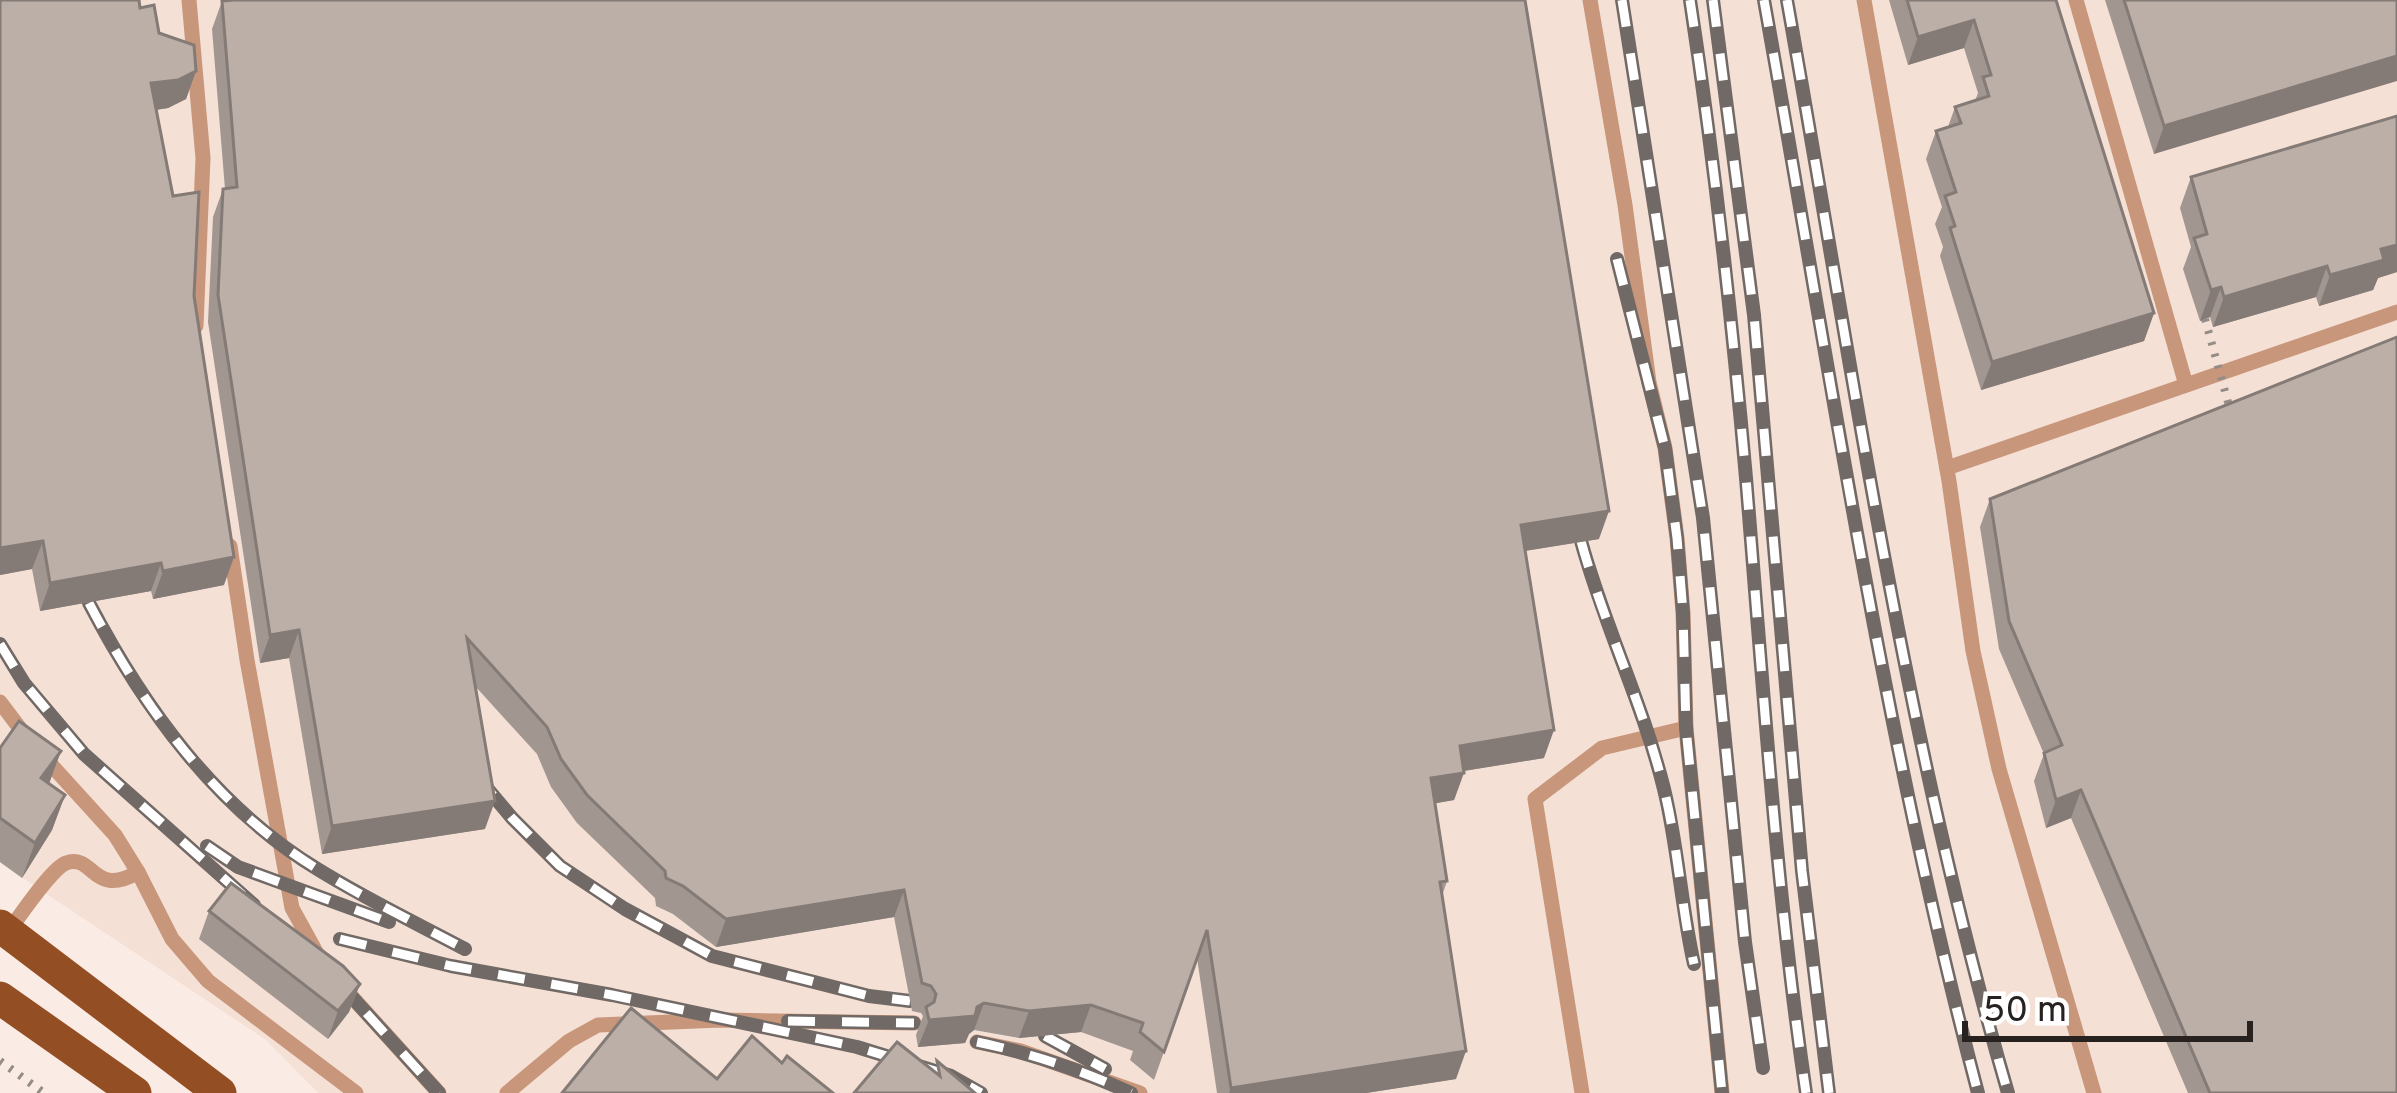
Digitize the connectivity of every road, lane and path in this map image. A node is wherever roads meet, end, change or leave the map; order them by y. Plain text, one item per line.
1 (192, 0) edge
2 (1590, 0) edge
3 (1864, 0) edge
4 (2076, 0) edge
5 (2397, 312) edge
6 (2205, 319) dead end
7 (199, 345) edge
8 (2186, 385) junction
9 (2234, 425) edge
10 (1947, 467) junction
11 (226, 525) edge
12 (0, 702) edge
13 (0, 716) edge
14 (1686, 728) junction
15 (20, 729) junction
16 (138, 872) junction
17 (4, 929) edge
18 (0, 998) edge
19 (914, 1023) dead end
20 (977, 1042) edge
21 (0, 1061) edge
22 (44, 1093) edge
23 (135, 1093) edge
24 (220, 1093) edge
25 (356, 1093) edge
26 (439, 1093) edge
27 (507, 1093) edge
28 (1140, 1093) edge
29 (1582, 1093) edge
30 (1722, 1093) edge
31 (2094, 1093) edge

1 - 7 lane
2 - 14 lane
3 - 10 lane
4 - 8 lane
5 - 8 lane
6 - 9 path, bridge
8 - 10 lane
10 - 31 lane
11 - 26 lane
12 - 15 lane
13 - 15 lane
14 - 29 lane
14 - 30 lane
15 - 16 lane
16 - 17 lane
16 - 25 lane
17 - 24 main road
18 - 23 main road
19 - 27 lane
20 - 28 lane
21 - 22 path

